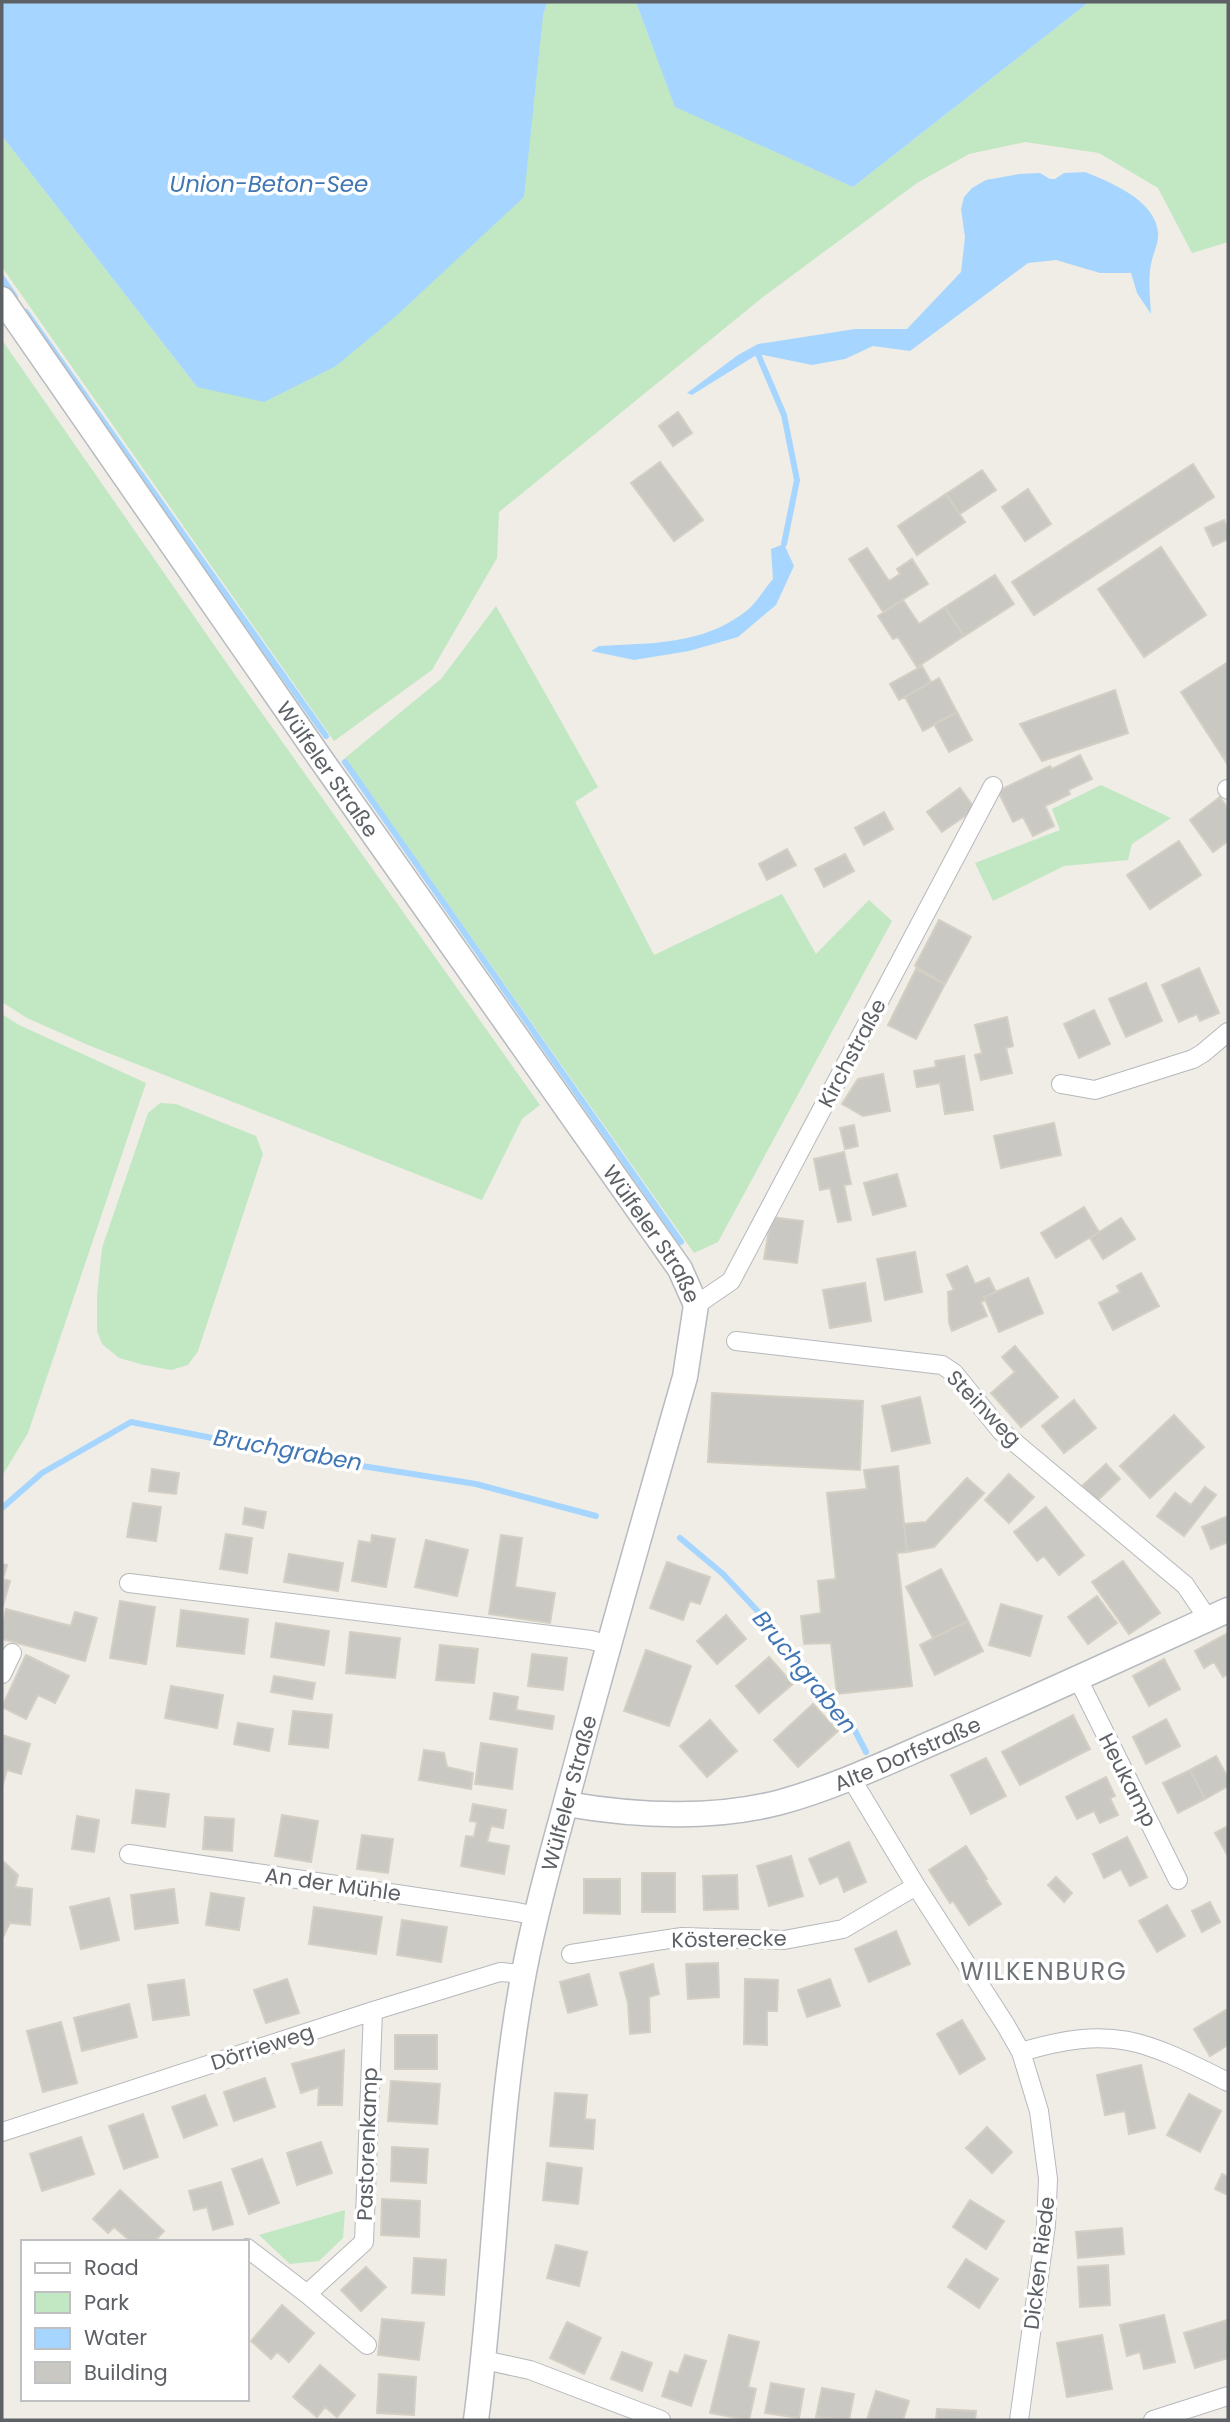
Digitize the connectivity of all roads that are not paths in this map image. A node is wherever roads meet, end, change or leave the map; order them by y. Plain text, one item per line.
1 (2, 299) edge
2 (993, 786) dead end
3 (1228, 1032) edge
4 (1061, 1084) dead end
5 (696, 1305) junction
6 (736, 1341) dead end
7 (129, 1583) dead end
8 (1218, 1614) edge
9 (609, 1645) junction
10 (12, 1653) dead end
11 (2, 1674) edge
12 (1078, 1679) junction
13 (851, 1778) junction
14 (566, 1804) junction
15 (129, 1854) dead end
16 (1178, 1880) dead end
17 (916, 1886) junction
18 (536, 1916) junction
19 (571, 1954) dead end
20 (524, 1974) junction
21 (373, 2011) junction
22 (1021, 2052) junction
23 (1228, 2082) edge
24 (2, 2132) edge
25 (248, 2249) edge
26 (307, 2294) junction
27 (366, 2345) dead end
28 (484, 2360) junction
29 (1228, 2396) edge
30 (655, 2419) edge
31 (476, 2420) edge
32 (1018, 2420) edge
33 (1153, 2420) edge

1 - 5 main road, Wülfeler Straße
2 - 5 street, Kirchstraße
3 - 4 street
5 - 9 main road, Wülfeler Straße
6 - 8 street, Steinweg
7 - 9 street
8 - 12 main road, Alte Dorfstraße
9 - 14 main road, Wülfeler Straße
10 - 11 street
12 - 13 main road, Alte Dorfstraße
12 - 16 street, Heukamp
13 - 14 main road, Alte Dorfstraße
13 - 17 street, Dicken Riede
14 - 18 main road, Wülfeler Straße
15 - 18 street, An der Mühle
17 - 19 street, Kösterecke
17 - 22 street, Dicken Riede
18 - 20 main road, Wülfeler Straße
20 - 21 street, Dörrieweg
20 - 28 main road, Wülfeler Straße
21 - 24 street, Dörrieweg
21 - 26 street, Pastorenkamp
22 - 23 street
22 - 32 street, Dicken Riede
25 - 26 street
26 - 27 street
28 - 30 street
28 - 31 main road, Wülfeler Straße
29 - 33 street

